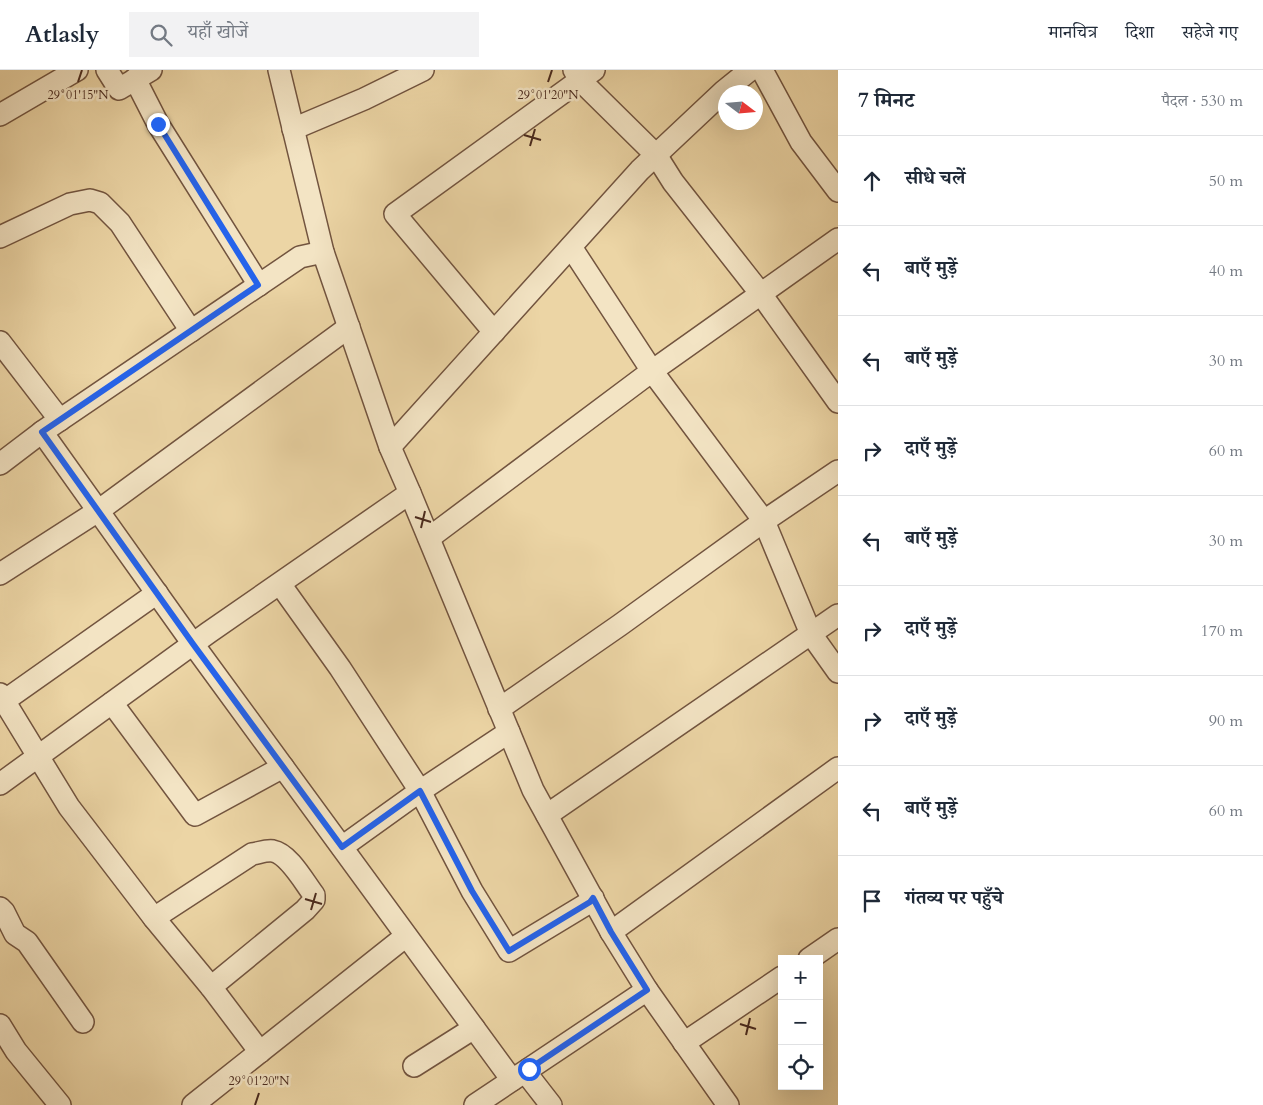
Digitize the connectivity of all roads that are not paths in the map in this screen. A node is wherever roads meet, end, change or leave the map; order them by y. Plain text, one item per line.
1 (77, 70) edge
2 (107, 70) edge
3 (279, 70) edge
4 (423, 70) edge
5 (750, 70) edge
6 (762, 70) edge
7 (583, 73) edge
8 (143, 75) edge
9 (0, 115) edge
10 (293, 129) junction
11 (656, 155) junction
12 (838, 190) edge
13 (0, 238) edge
14 (838, 239) edge
15 (571, 247) junction
16 (323, 252) junction
17 (258, 285) junction
18 (761, 294) junction
19 (349, 327) junction
20 (191, 331) junction
21 (494, 332) junction
22 (0, 342) edge
23 (652, 371) junction
24 (838, 402) edge
25 (60, 420) junction
26 (42, 432) junction
27 (390, 448) junction
28 (0, 464) edge
29 (838, 470) edge
30 (410, 493) junction
31 (98, 511) junction
32 (764, 521) junction
33 (429, 538) junction
34 (0, 574) edge
35 (280, 584) junction
36 (157, 593) junction
37 (838, 615) edge
38 (811, 634) junction
39 (193, 644) junction
40 (838, 672) edge
41 (2, 698) edge
42 (112, 703) junction
43 (499, 709) junction
44 (509, 732) junction
45 (38, 757) junction
46 (284, 768) junction
47 (838, 768) edge
48 (0, 784) edge
49 (420, 791) junction
50 (547, 815) junction
51 (342, 847) junction
52 (593, 898) junction
53 (0, 908) edge
54 (154, 918) junction
55 (611, 932) junction
56 (406, 936) junction
57 (838, 939) edge
58 (815, 955) edge
59 (778, 980) edge
60 (211, 987) junction
61 (647, 990) junction
62 (83, 1022) dead end
63 (0, 1025) edge
64 (474, 1028) junction
65 (684, 1044) junction
66 (260, 1052) junction
67 (414, 1066) dead end
68 (529, 1069) junction
69 (512, 1080) junction
70 (60, 1105) edge
71 (193, 1105) edge
72 (475, 1105) edge
73 (551, 1105) edge
74 (728, 1105) edge

1 - 9 street
2 - 8 street
3 - 10 street
4 - 10 street
5 - 11 street
6 - 12 street
7 - 11 street
7 - 21 street
8 - 17 street
10 - 16 street
11 - 15 street
11 - 18 street
13 - 20 street
14 - 18 street
15 - 21 street
15 - 23 street
16 - 17 street
16 - 19 street
17 - 20 street
18 - 23 street
18 - 24 street
19 - 27 street
19 - 31 street
20 - 25 street
21 - 27 street
22 - 25 street
23 - 32 street
23 - 33 street
25 - 26 street
26 - 28 street
26 - 31 street
27 - 30 street
29 - 32 street
30 - 33 street
30 - 35 street
31 - 34 street
31 - 36 street
32 - 38 street
32 - 43 street
33 - 43 street
35 - 39 street
35 - 49 street
36 - 39 street
36 - 41 street
37 - 38 street
38 - 40 street
38 - 50 street
39 - 42 street
39 - 46 street
41 - 45 street
42 - 45 street
42 - 46 street
43 - 44 street
44 - 49 street
44 - 50 street
45 - 48 street
45 - 54 street
46 - 51 street
47 - 55 street
49 - 51 street
49 - 52 street
50 - 52 street
51 - 56 street
52 - 55 street
53 - 62 street
54 - 60 street
54 - 60 street
55 - 61 street
56 - 64 street
56 - 66 street
57 - 58 street
59 - 65 street
60 - 66 street
61 - 65 street
61 - 68 street
63 - 70 street
64 - 67 street
64 - 69 street
65 - 74 street
66 - 71 street
68 - 69 street
68 - 73 street
69 - 72 street

